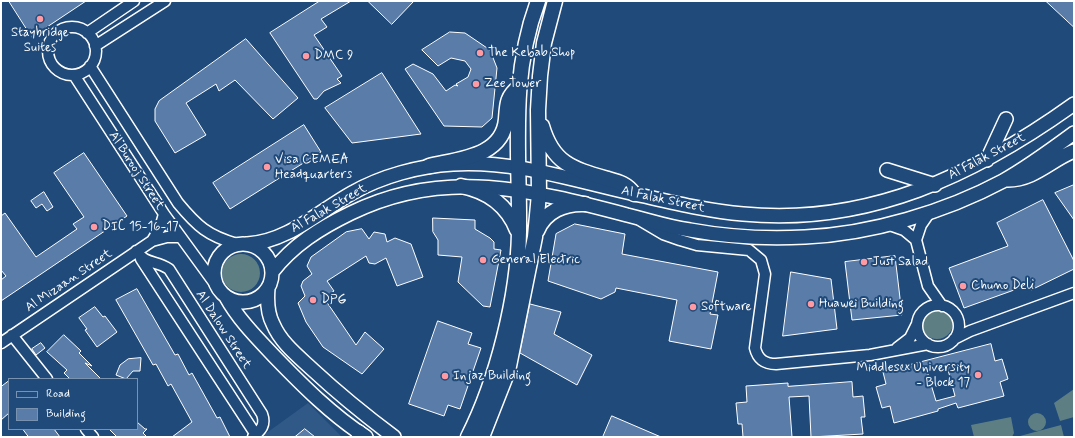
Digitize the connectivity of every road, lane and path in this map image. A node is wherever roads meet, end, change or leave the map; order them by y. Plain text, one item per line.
1 (134, 1) edge
2 (165, 1) edge
3 (538, 1) edge
4 (556, 1) edge
5 (87, 33) junction
6 (95, 46) junction
7 (90, 66) junction
8 (74, 75) junction
9 (519, 86) junction
10 (1074, 104) edge
11 (538, 110) junction
12 (1006, 119) dead end
13 (1074, 133) edge
14 (1074, 151) edge
15 (987, 160) junction
16 (429, 166) junction
17 (518, 169) junction
18 (887, 170) dead end
19 (539, 172) junction
20 (1004, 180) junction
21 (935, 185) junction
22 (461, 186) junction
23 (518, 190) junction
24 (539, 194) junction
25 (634, 194) junction
26 (585, 204) junction
27 (930, 212) junction
28 (164, 214) junction
29 (634, 216) junction
30 (886, 224) junction
31 (519, 233) junction
32 (180, 237) junction
33 (535, 237) junction
34 (916, 240) junction
35 (152, 241) junction
36 (242, 244) junction
37 (139, 254) junction
38 (272, 272) junction
39 (215, 284) junction
40 (928, 286) junction
41 (268, 288) junction
42 (1074, 288) edge
43 (1070, 294) edge
44 (226, 297) junction
45 (942, 306) junction
46 (923, 312) junction
47 (957, 317) junction
48 (917, 324) junction
49 (988, 325) junction
50 (12, 335) junction
51 (954, 339) junction
52 (1, 343) edge
53 (928, 344) junction
54 (890, 351) junction
55 (46, 378) edge
56 (363, 435) edge
57 (472, 435) edge
58 (254, 436) edge
59 (394, 437) edge

1 - 5 street
2 - 6 street
3 - 9 main road
4 - 11 main road
5 - 6 street
5 - 8 street
6 - 7 street
7 - 8 street
7 - 36 street, Al Burooj Street
8 - 28 street, Al Burooj Street
9 - 16 main road
9 - 17 main road
10 - 15 street, Al Falak Street
11 - 19 main road
11 - 25 main road
12 - 15 street
13 - 20 street, Al Falak Street
14 - 20 street
15 - 21 street, Al Falak Street
16 - 17 street, Al Falak Street
16 - 36 street, Al Falak Street
17 - 19 street, Al Falak Street
17 - 23 main road
18 - 21 street
19 - 24 main road
19 - 25 street, Al Falak Street
20 - 27 street, Al Falak Street
21 - 25 street, Al Falak Street
22 - 23 street, Al Falak Street
22 - 31 main road
22 - 38 street, Al Falak Street
23 - 24 street, Al Falak Street
23 - 31 main road
24 - 26 street, Al Falak Street
24 - 33 main road
26 - 29 street, Al Falak Street
26 - 33 main road
27 - 30 street, Al Falak Street
27 - 34 street
28 - 32 street, Al Burooj Street
28 - 35 street
29 - 30 street, Al Falak Street
29 - 54 street
30 - 34 street
31 - 57 main road
32 - 35 street, Al Mizaan Street
32 - 39 street, Al Burooj Street
33 - 57 main road
34 - 40 street
35 - 37 street, Al Mizaan Street
36 - 38 street
36 - 39 street
37 - 50 street, Al Mizaan Street
37 - 58 street
37 - 58 street, Al Dalow Street
38 - 41 street
39 - 44 street
40 - 45 street
40 - 46 street
41 - 44 street
41 - 59 street
42 - 43 street
43 - 49 street
44 - 56 street
45 - 46 street
45 - 47 street
46 - 48 street
47 - 49 street
47 - 51 street
48 - 53 street
48 - 54 street
49 - 51 street
50 - 52 street, Al Mizaan Street
50 - 55 street
51 - 53 street
53 - 54 street

